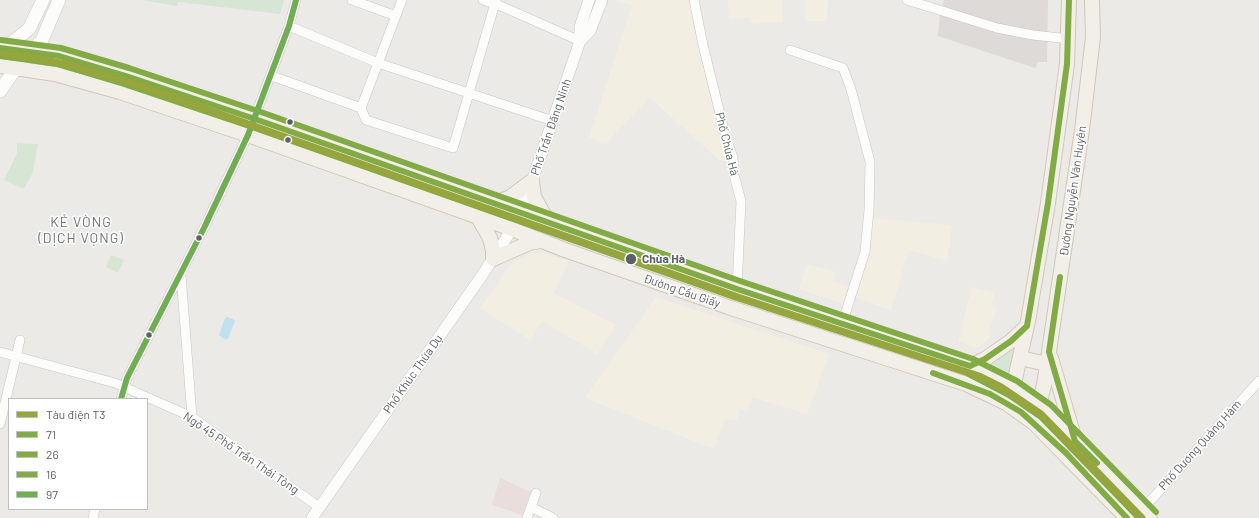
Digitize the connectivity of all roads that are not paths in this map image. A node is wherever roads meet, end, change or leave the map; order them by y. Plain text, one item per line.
1 (43, 0) edge
2 (59, 0) edge
3 (296, 0) edge
4 (352, 0) edge
5 (402, 0) edge
6 (483, 0) edge
7 (589, 0) edge
8 (602, 0) edge
9 (907, 0) edge
10 (1069, 0) edge
11 (1092, 0) edge
12 (697, 1) edge
13 (496, 2) edge
14 (396, 16) junction
15 (290, 26) junction
16 (1069, 39) junction
17 (580, 41) junction
18 (2, 49) edge
19 (790, 50) dead end
20 (31, 52) junction
21 (378, 63) junction
22 (0, 66) edge
23 (16, 68) junction
24 (126, 76) junction
25 (272, 76) junction
26 (0, 91) edge
27 (120, 92) junction
28 (468, 94) junction
29 (361, 108) junction
30 (254, 119) junction
31 (553, 120) junction
32 (248, 135) junction
33 (532, 181) junction
34 (493, 203) junction
35 (520, 212) junction
36 (478, 217) junction
37 (548, 222) junction
38 (512, 229) junction
39 (540, 240) junction
40 (493, 259) junction
41 (181, 274) junction
42 (737, 289) junction
43 (842, 324) junction
44 (1027, 326) junction
45 (880, 336) junction
46 (20, 340) dead end
47 (0, 352) edge
48 (875, 354) junction
49 (16, 357) junction
50 (1020, 358) junction
51 (1048, 358) junction
52 (970, 366) junction
53 (1259, 381) edge
54 (123, 387) junction
55 (1013, 388) junction
56 (121, 398) edge
57 (1039, 405) junction
58 (192, 417) junction
59 (0, 424) edge
60 (1075, 441) junction
61 (536, 493) dead end
62 (319, 507) junction
63 (531, 507) junction
64 (1146, 514) edge
65 (312, 518) edge
66 (527, 518) edge
67 (552, 518) edge
68 (1127, 518) edge

1 - 18 main road
2 - 20 main road
3 - 15 street
4 - 14 street
5 - 14 street
6 - 13 street
7 - 17 street, Phố Trần Đăng Ninh
8 - 17 street, Phố Trần Đăng Ninh
9 - 16 street
10 - 16 main road, Đường Nguyễn Văn Huyên
11 - 51 main road, Đường Nguyễn Văn Huyên
12 - 42 street, Phố Chùa Hà
13 - 17 street
13 - 28 street
14 - 21 street
15 - 21 street
15 - 25 street
16 - 44 main road, Đường Nguyễn Văn Huyên
17 - 31 street, Phố Trần Đăng Ninh
18 - 20 main road, Đường Cầu Giấy
19 - 43 street
20 - 23 main road
20 - 24 main road, Đường Cầu Giấy
21 - 28 street
21 - 29 street
22 - 23 main road, Đường Cầu Giấy
23 - 26 main road
23 - 27 main road, Đường Cầu Giấy
24 - 27 main road
24 - 30 main road, Đường Cầu Giấy
25 - 29 street
25 - 30 street
27 - 32 main road, Đường Cầu Giấy
28 - 29 street
28 - 31 street
30 - 32 street
30 - 34 main road, Đường Cầu Giấy
31 - 33 street, Phố Trần Đăng Ninh
32 - 36 main road, Đường Cầu Giấy
32 - 41 street
33 - 34 main road
33 - 35 street, Phố Trần Đăng Ninh
33 - 37 main road
34 - 35 main road, Đường Cầu Giấy
35 - 37 main road, Đường Cầu Giấy
35 - 38 street, Phố Trần Đăng Ninh
36 - 38 main road, Đường Cầu Giấy
36 - 40 main road
37 - 42 main road, Đường Cầu Giấy
38 - 39 main road, Đường Cầu Giấy
38 - 40 street, Phố Khúc Thừa Dụ
39 - 40 main road
39 - 48 main road, Đường Cầu Giấy
40 - 62 street, Phố Khúc Thừa Dụ
41 - 54 street
41 - 58 street
42 - 43 main road, Đường Cầu Giấy
43 - 45 main road, Đường Cầu Giấy
44 - 50 main road, Đường Nguyễn Văn Huyên
44 - 52 main road
45 - 48 main road
45 - 52 main road, Đường Cầu Giấy
46 - 49 street
47 - 49 street, Ngõ 45 Phố Trần Thái Tông
48 - 68 main road, Đường Cầu Giấy
49 - 54 street, Ngõ 45 Phố Trần Thái Tông
49 - 59 street
50 - 51 main road
50 - 55 main road, Đường Nguyễn Văn Huyên
51 - 57 main road, Đường Nguyễn Văn Huyên
51 - 60 main road
52 - 55 main road, Đường Cầu Giấy
53 - 64 street, Phố Dương Quảng Hàm
54 - 56 street
54 - 58 street, Ngõ 45 Phố Trần Thái Tông
55 - 57 main road, Đường Cầu Giấy
57 - 60 main road, Đường Cầu Giấy
58 - 62 street, Ngõ 45 Phố Trần Thái Tông
60 - 64 main road, Đường Cầu Giấy
61 - 63 street
62 - 65 street, Phố Khúc Thừa Dụ
63 - 66 street
63 - 67 street

